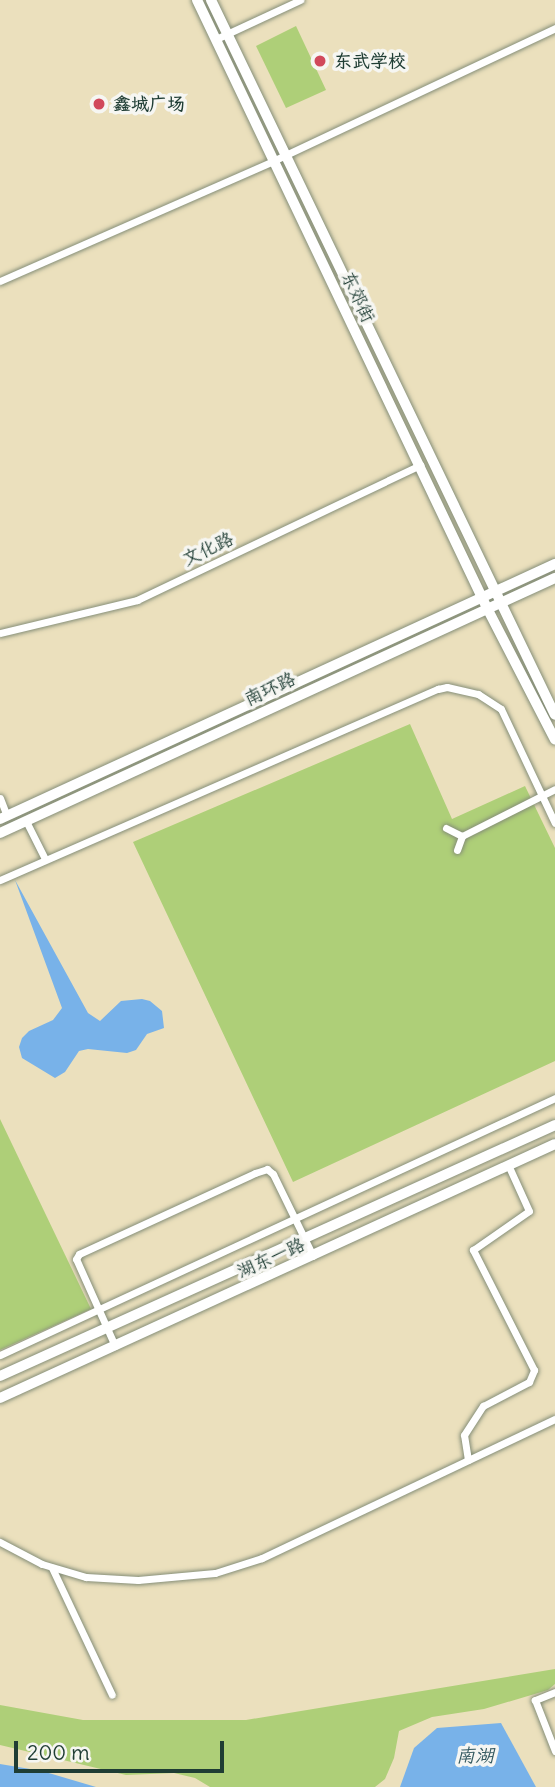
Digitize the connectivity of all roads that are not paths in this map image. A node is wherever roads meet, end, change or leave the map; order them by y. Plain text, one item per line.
1 (197, 0) edge
2 (211, 0) edge
3 (300, 0) edge
4 (555, 28) edge
5 (227, 33) junction
6 (216, 39) junction
7 (280, 157) junction
8 (0, 281) edge
9 (420, 466) junction
10 (555, 564) edge
11 (555, 578) edge
12 (494, 592) junction
13 (482, 597) junction
14 (500, 603) junction
15 (487, 608) junction
16 (0, 634) edge
17 (555, 715) edge
18 (555, 740) edge
19 (555, 789) edge
20 (542, 795) junction
21 (0, 798) edge
22 (4, 817) edge
23 (26, 821) junction
24 (555, 823) edge
25 (446, 828) dead end
26 (0, 834) edge
27 (462, 836) junction
28 (457, 850) dead end
29 (45, 859) junction
30 (0, 880) edge
31 (555, 1098) edge
32 (555, 1125) edge
33 (555, 1144) edge
34 (509, 1167) junction
35 (295, 1220) junction
36 (305, 1240) junction
37 (313, 1256) junction
38 (99, 1310) junction
39 (108, 1328) junction
40 (116, 1346) junction
41 (0, 1355) edge
42 (0, 1376) edge
43 (0, 1398) edge
44 (555, 1419) edge
45 (468, 1460) junction
46 (0, 1542) edge
47 (52, 1568) junction
48 (555, 1692) edge
49 (112, 1695) dead end
50 (555, 1751) edge

1 - 6 main road, 东郊街
2 - 5 main road, 东郊街
3 - 5 street
4 - 7 street
5 - 6 street
5 - 7 main road, 东郊街
6 - 7 main road, 东郊街
7 - 8 street
7 - 9 main road, 东郊街
7 - 12 main road, 东郊街
9 - 13 main road, 东郊街
9 - 16 street, 文化路
10 - 12 highway, 南环路
11 - 14 highway, 南环路
12 - 13 highway, 南环路
12 - 14 main road, 东郊街
13 - 15 main road, 东郊街
13 - 22 highway, 南环路
14 - 15 highway, 南环路
14 - 17 main road, 东郊街
15 - 18 main road, 东郊街
15 - 23 highway, 南环路
19 - 20 street
20 - 24 street
20 - 27 street
20 - 29 street
21 - 22 street
23 - 26 highway, 南环路
23 - 29 street
25 - 27 street
27 - 28 street
29 - 30 street
31 - 35 street
32 - 36 main road, 湖东一路
33 - 34 main road, 湖东一路
34 - 37 main road, 湖东一路
34 - 45 street
35 - 36 street
35 - 38 street
35 - 38 street
36 - 37 street
36 - 39 main road, 湖东一路
37 - 40 main road, 湖东一路
38 - 39 street
38 - 41 street
39 - 40 street
39 - 42 main road, 湖东一路
40 - 43 main road, 湖东一路
44 - 45 street
45 - 47 street
46 - 47 street
47 - 49 street
48 - 50 street

